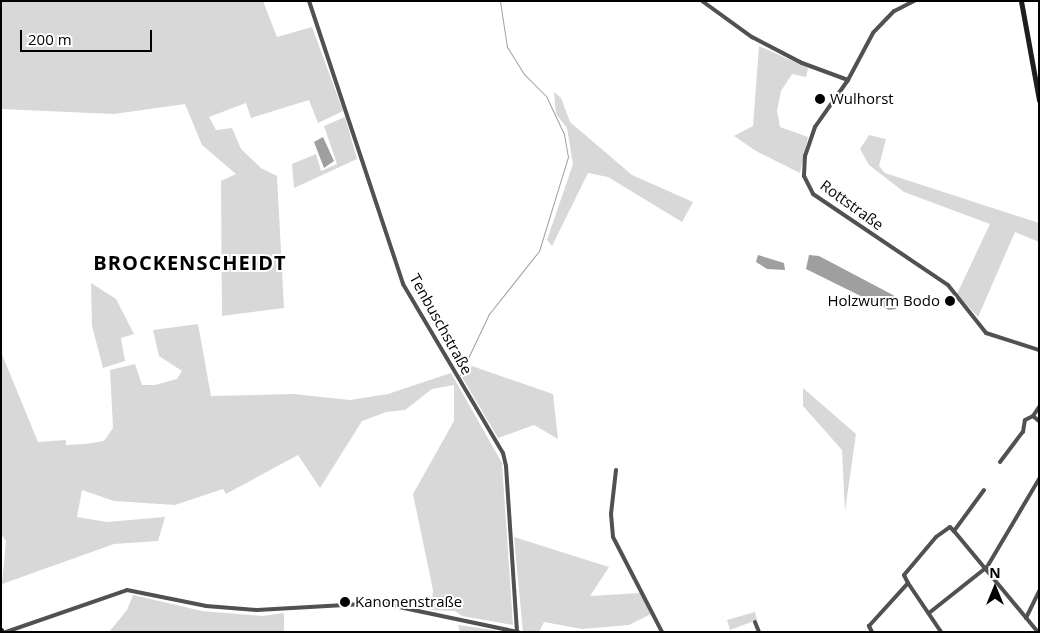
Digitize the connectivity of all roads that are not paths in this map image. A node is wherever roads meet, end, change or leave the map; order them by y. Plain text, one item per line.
1 (309, 1) edge
2 (702, 1) edge
3 (914, 1) edge
4 (1021, 1) edge
5 (848, 80) junction
6 (1039, 100) edge
7 (1039, 350) edge
8 (1039, 407) edge
9 (1033, 416) junction
10 (1039, 421) edge
11 (1000, 462) dead end
12 (616, 470) dead end
13 (1039, 479) edge
14 (984, 490) dead end
15 (954, 531) junction
16 (984, 569) junction
17 (908, 583) junction
18 (1039, 591) edge
19 (929, 613) junction
20 (1026, 618) junction
21 (755, 622) dead end
22 (3, 631) edge
23 (518, 631) edge
24 (662, 632) edge
25 (758, 632) edge
26 (872, 632) edge
27 (941, 632) edge
28 (1038, 632) edge

1 - 23 street, Tenbuschstraße
2 - 5 street
3 - 5 street, Rottstraße
4 - 6 main road
5 - 7 street, Rottstraße
8 - 9 street
9 - 10 street
9 - 11 street
12 - 24 street
13 - 16 street
14 - 15 street
15 - 16 street
15 - 17 street
16 - 19 street
16 - 20 street
17 - 19 street
17 - 26 street
18 - 20 street
19 - 27 street
20 - 28 street
21 - 25 street
22 - 23 street

